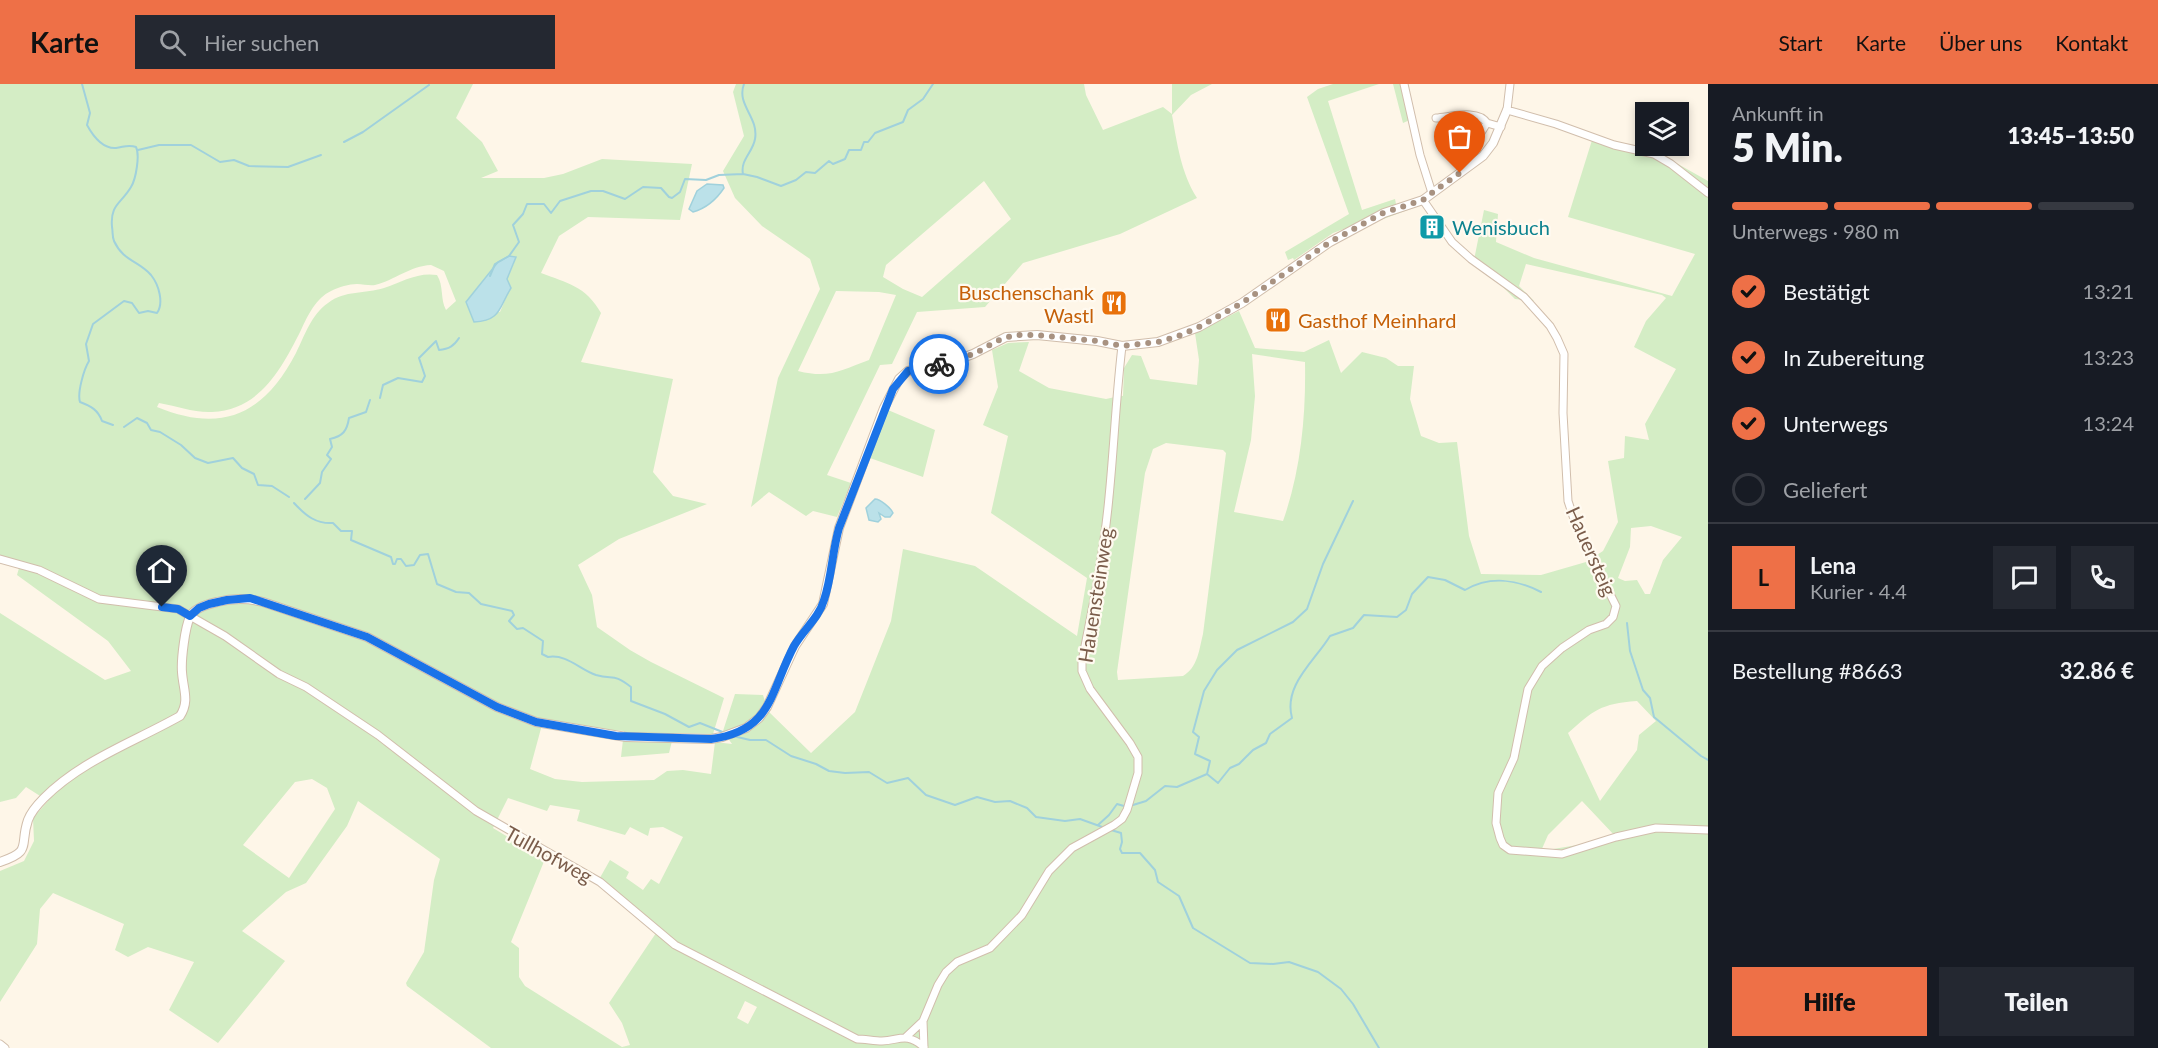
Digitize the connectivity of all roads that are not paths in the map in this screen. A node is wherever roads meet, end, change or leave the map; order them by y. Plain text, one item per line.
1 (1404, 84) edge
2 (1510, 84) edge
3 (1507, 110) junction
4 (1436, 118) dead end
5 (1487, 123) junction
6 (1501, 127) junction
7 (1466, 145) dead end
8 (1432, 193) junction
9 (1708, 193) edge
10 (1423, 200) junction
11 (1122, 346) junction
12 (0, 559) edge
13 (190, 616) junction
14 (1708, 830) edge
15 (0, 862) edge
16 (924, 1022) junction
17 (906, 1037) junction
18 (0, 1044) edge
19 (924, 1047) edge
20 (5, 1048) edge

1 - 8 street
2 - 3 street
3 - 6 street
3 - 9 street
4 - 5 street
5 - 6 street
5 - 7 street
6 - 8 street
8 - 10 street
10 - 11 street
10 - 14 street, Hauersteig
11 - 13 street
11 - 16 street, Hauensteinweg
12 - 13 street, Tullhofweg
13 - 15 street
13 - 17 street, Tullhofweg
16 - 17 street, Hauensteinweg
16 - 19 street, Hauensteinweg
17 - 19 street
18 - 20 street

